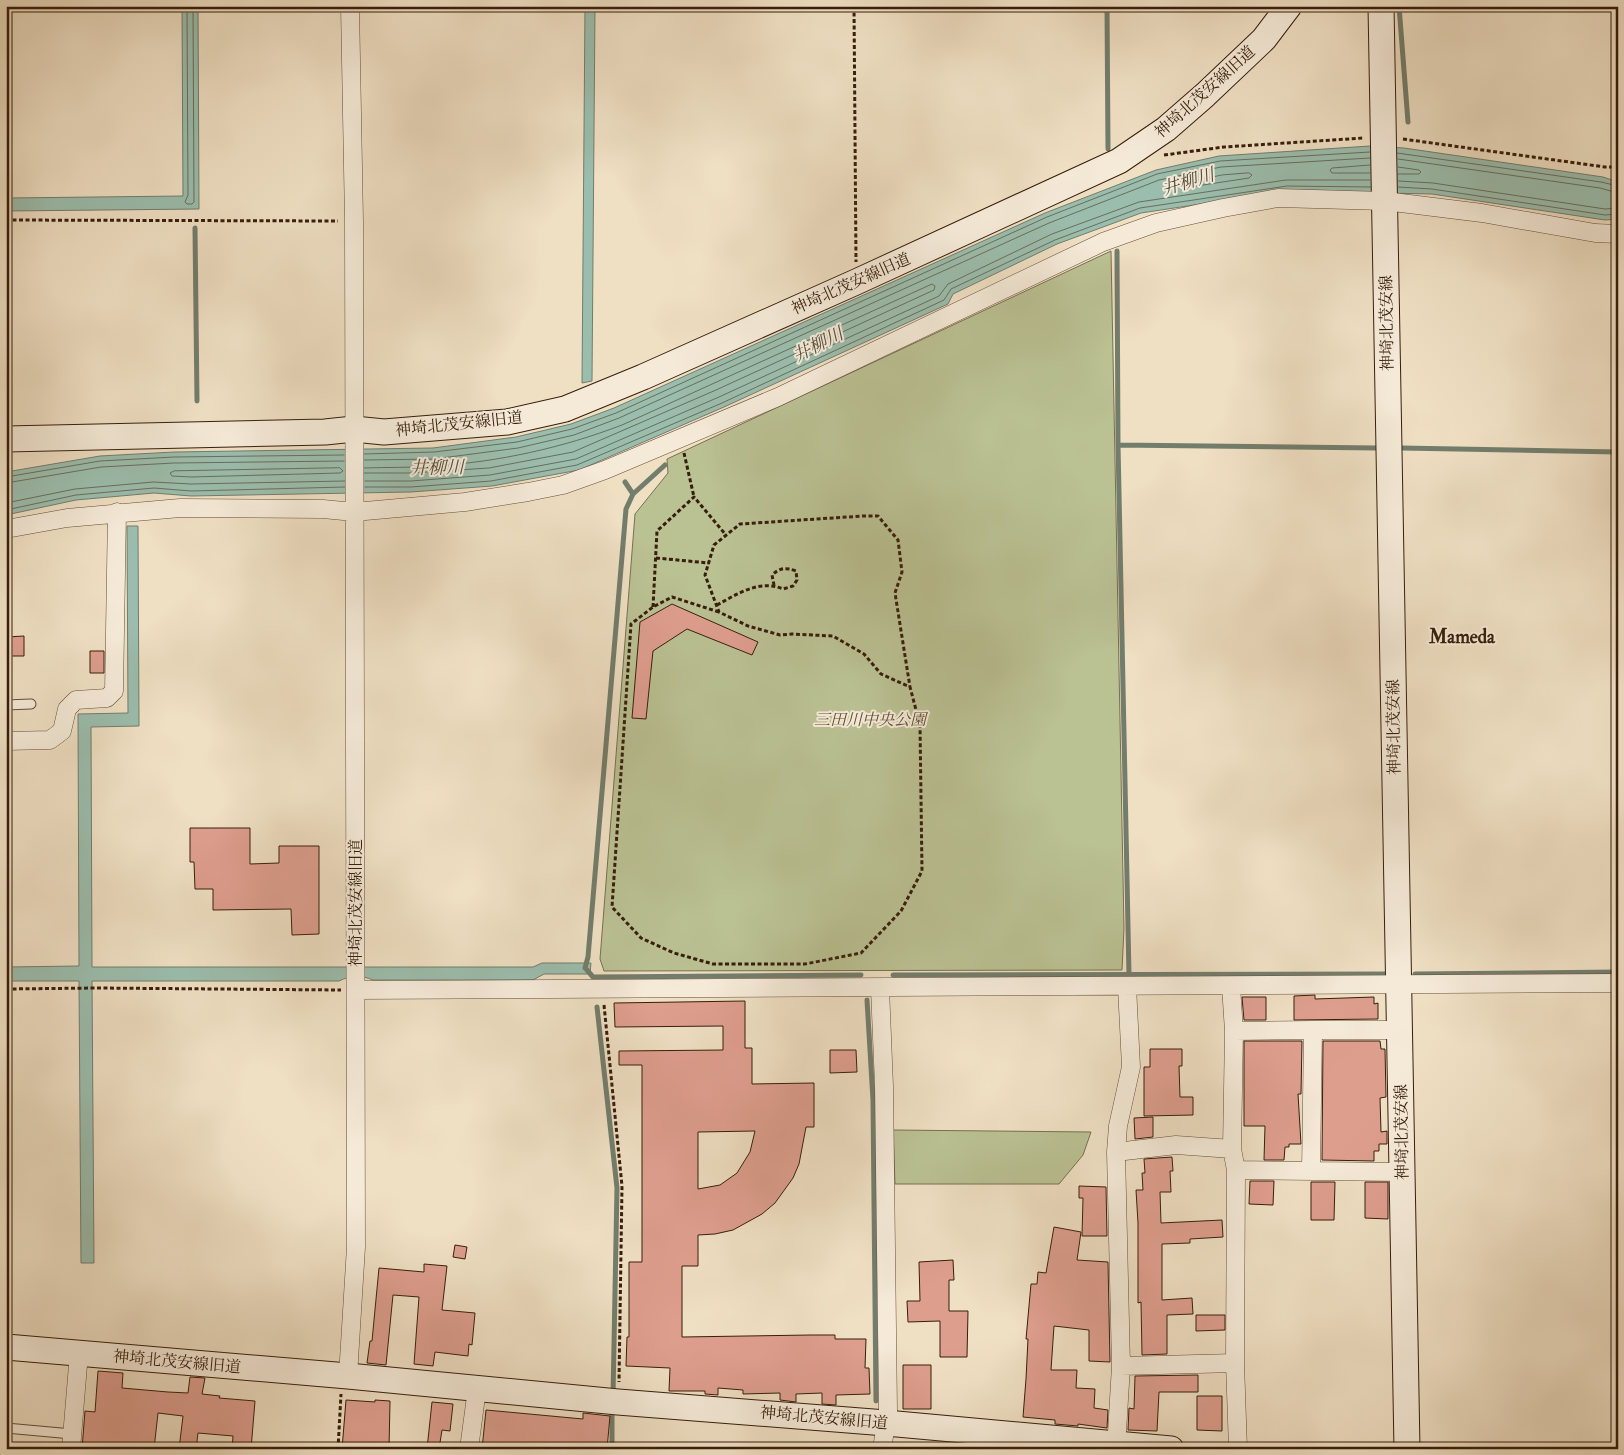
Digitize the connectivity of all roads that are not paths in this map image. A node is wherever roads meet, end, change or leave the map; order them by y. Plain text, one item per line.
1 (350, 6) edge
2 (1290, 6) edge
3 (1381, 6) edge
4 (1385, 201) junction
5 (1618, 234) edge
6 (353, 436) junction
7 (6, 439) edge
8 (354, 506) junction
9 (117, 512) junction
10 (6, 529) edge
11 (31, 704) dead end
12 (6, 705) edge
13 (6, 741) edge
14 (356, 978) junction
15 (1618, 983) edge
16 (1399, 985) junction
17 (1126, 986) junction
18 (1231, 986) junction
19 (880, 988) junction
20 (1234, 1030) junction
21 (1313, 1030) junction
22 (1400, 1030) junction
23 (1232, 1149) junction
24 (1116, 1152) junction
25 (1236, 1170) junction
26 (1311, 1170) junction
27 (1403, 1172) junction
28 (6, 1347) edge
29 (79, 1353) junction
30 (1236, 1363) junction
31 (1121, 1366) junction
32 (348, 1376) junction
33 (477, 1389) junction
34 (886, 1423) junction
35 (6, 1428) edge
36 (72, 1441) edge
37 (1116, 1446) edge
38 (469, 1449) edge
39 (882, 1449) edge
40 (1170, 1449) edge
41 (1238, 1449) edge
42 (1407, 1449) edge

1 - 6 street
2 - 6 street, 神埼北茂安線旧道
3 - 4 street, 神埼北茂安線
4 - 5 street
4 - 8 street
4 - 16 street, 神埼北茂安線
6 - 7 street, 神埼北茂安線旧道
6 - 8 street, 神埼北茂安線旧道
8 - 9 street
8 - 14 street, 神埼北茂安線旧道
9 - 10 street
9 - 13 street
11 - 12 lane
14 - 19 street
14 - 32 street, 神埼北茂安線旧道
15 - 16 street
16 - 18 street
16 - 22 street, 神埼北茂安線
17 - 18 street
17 - 19 street
17 - 24 street
18 - 20 street
19 - 34 street
20 - 21 street
20 - 23 street
21 - 22 street
21 - 26 street
22 - 27 street, 神埼北茂安線
23 - 24 street
23 - 25 street
24 - 31 street
25 - 26 street
25 - 30 street
26 - 27 street
27 - 42 street, 神埼北茂安線
28 - 29 street, 神埼北茂安線旧道
29 - 32 street, 神埼北茂安線旧道
29 - 36 street
30 - 31 street
30 - 41 street
31 - 37 street
32 - 33 street, 神埼北茂安線旧道
33 - 34 street, 神埼北茂安線旧道
33 - 38 street
34 - 37 street, 神埼北茂安線旧道
34 - 39 street
35 - 36 lane
37 - 40 street, 神埼北茂安線旧道

